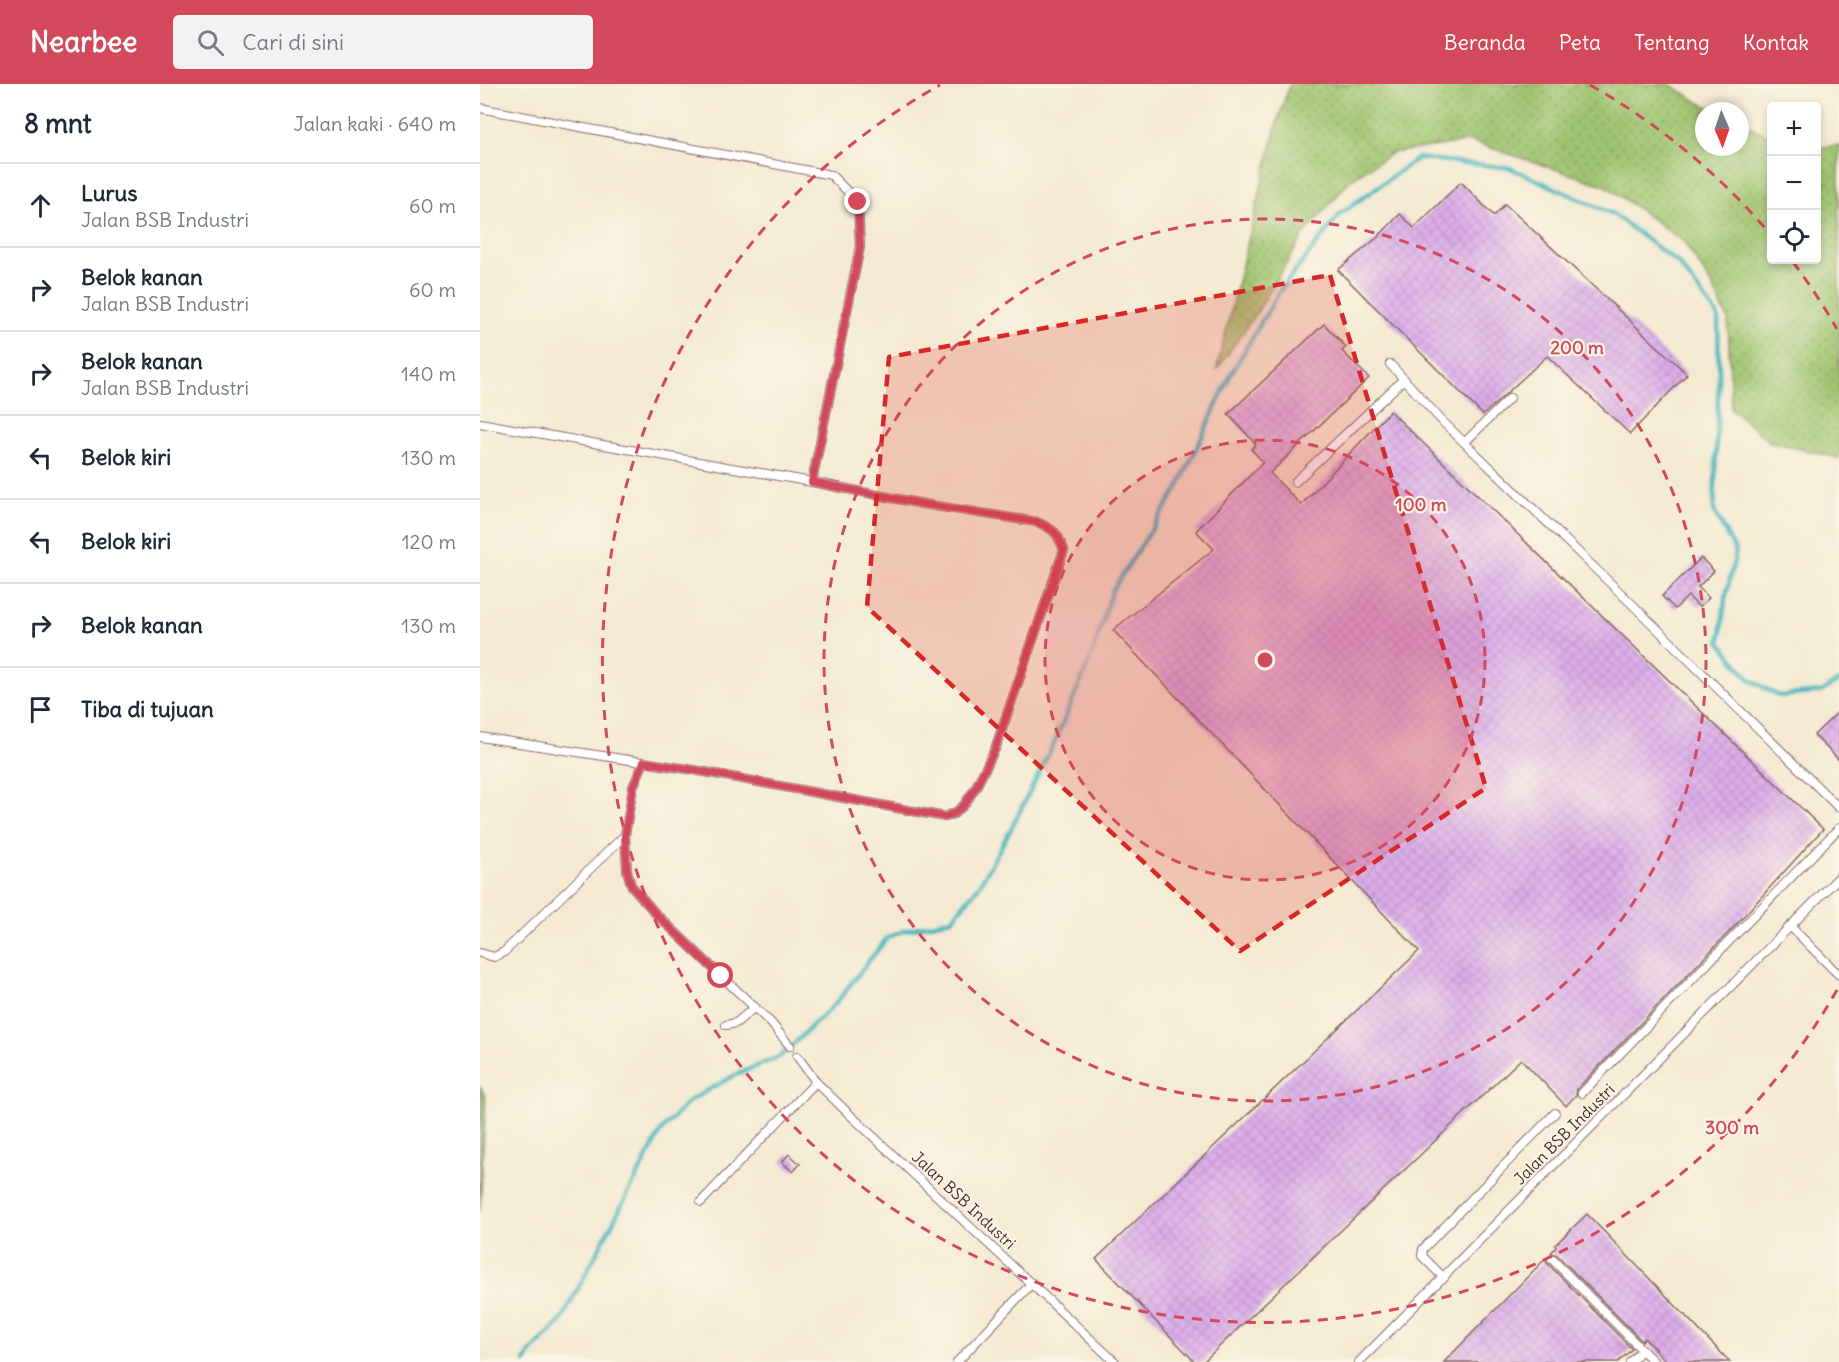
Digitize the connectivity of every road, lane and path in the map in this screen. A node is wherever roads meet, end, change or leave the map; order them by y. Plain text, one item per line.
1 (480, 108) edge
2 (1390, 364) dead end
3 (1404, 378) junction
4 (1510, 398) dead end
5 (480, 423) edge
6 (1465, 442) junction
7 (812, 482) junction
8 (1295, 482) dead end
9 (480, 737) edge
10 (644, 762) junction
11 (1839, 808) edge
12 (1839, 828) edge
13 (625, 835) junction
14 (1839, 877) edge
15 (1790, 926) junction
16 (480, 953) edge
17 (1839, 975) edge
18 (754, 1007) junction
19 (726, 1025) dead end
20 (790, 1046) dead end
21 (797, 1056) dead end
22 (816, 1082) junction
23 (1582, 1093) dead end
24 (1555, 1113) dead end
25 (701, 1202) dead end
26 (1552, 1259) dead end
27 (1444, 1278) junction
28 (1032, 1283) junction
29 (1642, 1350) junction
30 (957, 1362) edge
31 (1115, 1362) edge
32 (1359, 1362) edge
33 (1630, 1362) edge
34 (1654, 1362) edge

1 - 7 lane
2 - 3 lane
3 - 6 lane
3 - 8 lane
4 - 6 lane
5 - 7 lane
6 - 11 lane
7 - 10 lane
9 - 10 lane
10 - 13 lane
12 - 23 lane
13 - 16 lane
13 - 18 lane
14 - 15 lane, Jalan BSB Industri
15 - 17 lane
15 - 27 lane, Jalan BSB Industri
18 - 19 lane
18 - 20 lane
21 - 22 lane, Jalan BSB Industri
22 - 25 lane
22 - 28 lane, Jalan BSB Industri
24 - 27 lane
26 - 29 lane
27 - 32 lane, Jalan BSB Industri
28 - 30 lane
28 - 31 lane, Jalan BSB Industri
29 - 33 lane
29 - 34 lane

